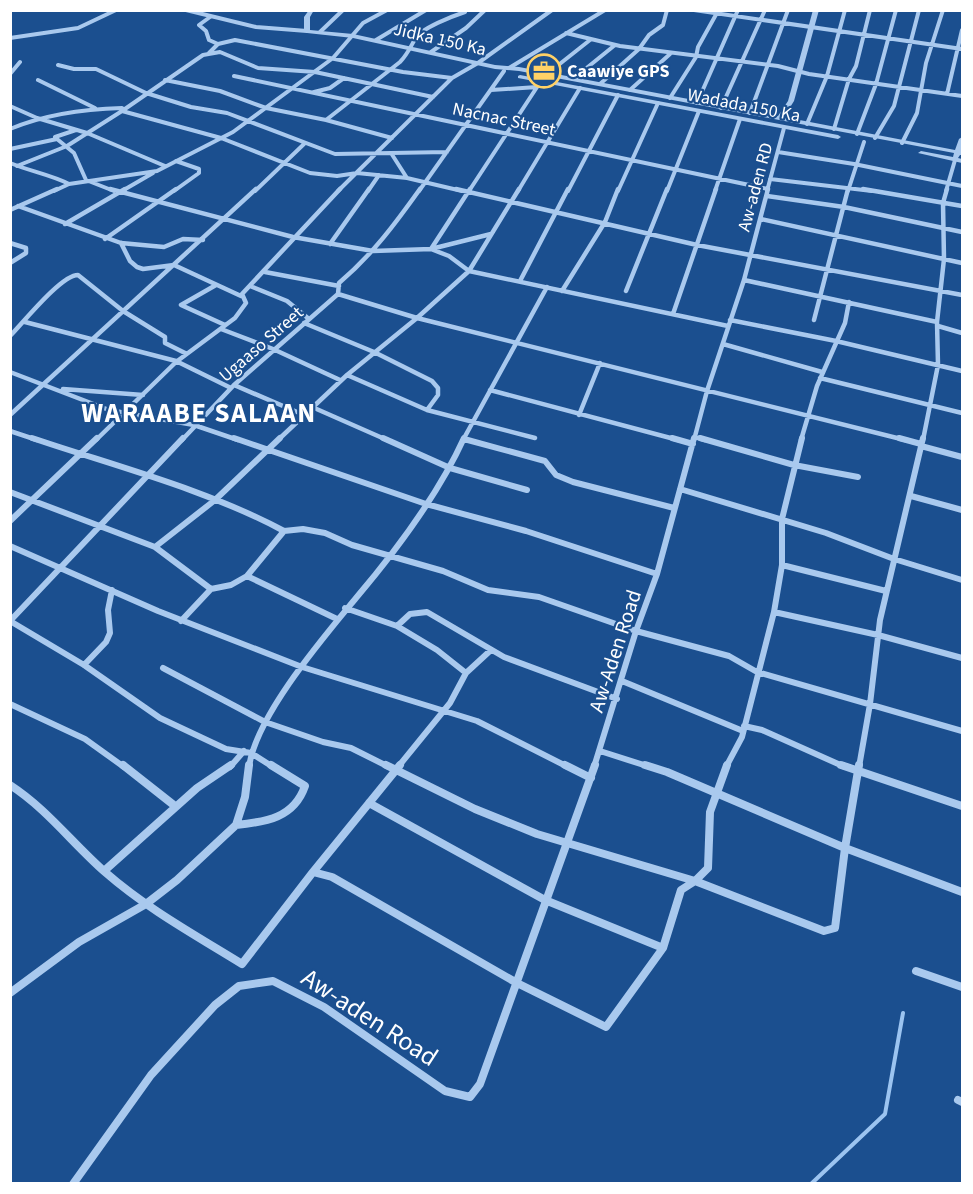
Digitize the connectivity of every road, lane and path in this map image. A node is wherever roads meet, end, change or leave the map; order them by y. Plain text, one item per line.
1 (116, 10) edge
2 (186, 10) edge
3 (312, 10) edge
4 (343, 10) edge
5 (387, 10) edge
6 (426, 10) edge
7 (485, 10) edge
8 (552, 10) edge
9 (605, 10) edge
10 (667, 10) edge
11 (694, 10) edge
12 (738, 10) edge
13 (765, 10) edge
14 (788, 10) edge
15 (816, 10) edge
16 (845, 10) edge
17 (870, 10) edge
18 (896, 10) edge
19 (919, 10) edge
20 (943, 10) edge
21 (465, 11) edge
22 (717, 12) edge
23 (736, 16) junction
24 (210, 17) junction
25 (476, 20) junction
26 (761, 20) junction
27 (784, 23) junction
28 (811, 27) junction
29 (963, 30) edge
30 (307, 31) junction
31 (320, 32) junction
32 (838, 32) junction
33 (566, 33) junction
34 (353, 36) junction
35 (863, 36) junction
36 (10, 38) edge
37 (887, 39) junction
38 (376, 40) junction
39 (590, 40) junction
40 (909, 42) junction
41 (218, 44) junction
42 (615, 45) junction
43 (933, 45) junction
44 (413, 48) junction
45 (957, 48) junction
46 (639, 49) junction
47 (963, 49) edge
48 (431, 52) junction
49 (209, 53) junction
50 (670, 54) junction
51 (696, 57) junction
52 (333, 58) junction
53 (717, 59) junction
54 (741, 61) junction
55 (20, 62) dead end
56 (478, 63) junction
57 (767, 64) junction
58 (58, 65) dead end
59 (495, 67) joint
60 (392, 69) junction
61 (506, 69) junction
62 (315, 72) junction
63 (798, 72) junction
64 (10, 74) edge
65 (547, 74) junction
66 (234, 76) dead end
67 (827, 76) junction
68 (344, 78) junction
69 (452, 78) junction
70 (573, 79) junction
71 (849, 79) junction
72 (38, 80) dead end
73 (165, 80) junction
74 (373, 84) junction
75 (539, 84) junction
76 (600, 84) junction
77 (876, 84) junction
78 (899, 87) junction
79 (580, 88) junction
80 (293, 90) junction
81 (490, 90) junction
82 (630, 90) junction
83 (922, 90) junction
84 (147, 93) junction
85 (311, 93) junction
86 (946, 94) junction
87 (618, 95) junction
88 (963, 96) edge
89 (433, 97) junction
90 (670, 98) junction
91 (354, 102) junction
92 (658, 103) junction
93 (697, 103) junction
94 (10, 106) edge
95 (266, 108) junction
96 (721, 108) junction
97 (96, 109) junction
98 (122, 110) junction
99 (699, 111) junction
100 (750, 113) junction
101 (416, 114) junction
102 (37, 118) junction
103 (740, 119) junction
104 (780, 119) junction
105 (248, 120) junction
106 (326, 120) junction
107 (807, 124) junction
108 (467, 125) junction
109 (784, 128) junction
110 (10, 129) edge
111 (834, 129) junction
112 (78, 130) junction
113 (87, 133) junction
114 (508, 133) junction
115 (856, 134) junction
116 (51, 138) junction
117 (221, 138) junction
118 (392, 138) junction
119 (875, 138) junction
120 (963, 138) edge
121 (548, 142) junction
122 (864, 142) junction
123 (902, 143) junction
124 (304, 144) junction
125 (67, 146) junction
126 (10, 149) edge
127 (589, 150) junction
128 (447, 152) junction
129 (778, 152) junction
130 (391, 153) junction
131 (375, 155) junction
132 (959, 157) edge
133 (630, 159) junction
134 (176, 161) junction
135 (284, 162) junction
136 (10, 163) edge
137 (854, 164) junction
138 (17, 166) junction
139 (165, 166) junction
140 (675, 169) junction
141 (157, 171) junction
142 (357, 173) junction
143 (379, 175) junction
144 (407, 178) junction
145 (720, 179) junction
146 (770, 179) junction
147 (86, 180) junction
148 (426, 182) junction
149 (69, 184) junction
150 (949, 184) junction
151 (963, 186) edge
152 (849, 187) junction
153 (768, 189) junction
154 (470, 191) junction
155 (120, 193) junction
156 (767, 196) junction
157 (513, 202) junction
158 (158, 203) junction
159 (944, 203) junction
160 (18, 206) junction
161 (963, 206) edge
162 (844, 207) junction
163 (10, 210) edge
164 (558, 212) junction
165 (224, 219) junction
166 (761, 219) junction
167 (605, 222) junction
168 (65, 224) junction
169 (944, 229) junction
170 (963, 232) edge
171 (650, 233) junction
172 (492, 234) junction
173 (837, 234) junction
174 (294, 237) junction
175 (105, 238) junction
176 (202, 240) junction
177 (10, 243) edge
178 (121, 243) junction
179 (330, 244) junction
180 (697, 245) junction
181 (431, 249) junction
182 (373, 251) junction
183 (752, 254) junction
184 (944, 259) junction
185 (10, 263) edge
186 (963, 263) edge
187 (174, 265) junction
188 (828, 268) junction
189 (469, 271) junction
190 (265, 272) junction
191 (744, 280) junction
192 (520, 281) junction
193 (216, 285) junction
194 (250, 286) junction
195 (339, 286) junction
196 (547, 287) junction
197 (939, 289) junction
198 (562, 291) junction
199 (626, 291) dead end
200 (338, 294) junction
201 (817, 295) junction
202 (963, 295) edge
203 (241, 296) junction
204 (849, 302) junction
205 (123, 311) junction
206 (673, 314) junction
207 (417, 318) junction
208 (814, 320) dead end
209 (306, 321) junction
210 (25, 322) junction
211 (729, 323) junction
212 (938, 324) junction
213 (223, 327) junction
214 (963, 333) edge
215 (10, 336) edge
216 (836, 340) junction
217 (92, 341) junction
218 (515, 343) junction
219 (723, 344) junction
220 (273, 349) junction
221 (374, 352) junction
222 (184, 353) junction
223 (176, 361) junction
224 (600, 363) junction
225 (938, 365) junction
226 (963, 370) edge
227 (10, 372) edge
228 (347, 375) junction
229 (821, 375) junction
230 (340, 380) junction
231 (45, 384) junction
232 (233, 386) junction
233 (57, 389) junction
234 (490, 390) junction
235 (707, 391) junction
236 (143, 395) junction
237 (931, 405) junction
238 (312, 407) junction
239 (427, 410) junction
240 (126, 412) junction
241 (963, 412) edge
242 (808, 414) junction
243 (10, 415) edge
244 (304, 415) junction
245 (579, 415) junction
246 (472, 422) junction
247 (194, 425) junction
248 (10, 431) edge
249 (534, 438) dead end
250 (464, 439) junction
251 (694, 441) junction
252 (921, 445) junction
253 (270, 449) junction
254 (80, 455) junction
255 (963, 457) edge
256 (794, 465) junction
257 (450, 468) junction
258 (146, 477) junction
259 (858, 477) dead end
260 (680, 489) junction
261 (527, 490) dead end
262 (10, 492) edge
263 (911, 496) junction
264 (30, 500) junction
265 (215, 500) junction
266 (426, 504) junction
267 (674, 508) junction
268 (963, 510) edge
269 (782, 519) junction
270 (10, 521) edge
271 (100, 526) junction
272 (284, 531) junction
273 (10, 546) edge
274 (155, 547) junction
275 (387, 556) junction
276 (894, 559) junction
277 (782, 565) junction
278 (61, 566) junction
279 (657, 574) junction
280 (247, 576) junction
281 (963, 580) edge
282 (212, 589) junction
283 (112, 590) junction
284 (886, 591) junction
285 (345, 608) junction
286 (774, 612) junction
287 (337, 619) junction
288 (10, 621) edge
289 (181, 621) junction
290 (397, 626) junction
291 (636, 631) junction
292 (878, 635) junction
293 (491, 650) junction
294 (963, 658) edge
295 (84, 665) junction
296 (302, 667) junction
297 (163, 668) dead end
298 (757, 672) junction
299 (466, 673) junction
300 (622, 681) junction
301 (617, 699) junction
302 (10, 704) edge
303 (870, 704) junction
304 (443, 711) junction
305 (265, 722) junction
306 (743, 729) junction
307 (963, 731) edge
308 (248, 752) junction
309 (600, 752) junction
310 (395, 770) junction
311 (857, 772) junction
312 (591, 778) junction
313 (10, 784) edge
314 (717, 792) junction
315 (369, 803) junction
316 (175, 806) junction
317 (963, 806) edge
318 (236, 825) junction
319 (568, 842) junction
320 (845, 848) junction
321 (104, 871) junction
322 (313, 872) junction
323 (695, 881) junction
324 (963, 892) edge
325 (545, 900) junction
326 (146, 904) junction
327 (663, 948) junction
328 (916, 971) dead end
329 (517, 983) junction
330 (963, 987) edge
331 (10, 993) edge
332 (491, 1053) joint
333 (73, 1184) edge

1 - 36 street
2 - 24 street
3 - 30 street
4 - 31 street
5 - 34 street
6 - 38 street
7 - 25 street
8 - 56 street
9 - 33 street
10 - 46 street
11 - 22 street
12 - 23 street
13 - 26 street
14 - 27 street
15 - 28 street
16 - 32 street
17 - 35 street
18 - 37 street
19 - 40 street
20 - 43 street
21 - 25 street
21 - 44 street
22 - 23 street
22 - 51 street
23 - 26 street
23 - 53 street
24 - 30 street
24 - 41 street
25 - 48 street
26 - 27 street
26 - 54 street
27 - 28 street
27 - 57 street
28 - 32 street
28 - 63 street
29 - 45 street
30 - 31 street, Jidka 150 Ka
31 - 34 street, Jidka 150 Ka
32 - 35 street
32 - 67 street
33 - 39 street
33 - 61 street
34 - 38 street, Jidka 150 Ka
34 - 52 street
35 - 37 street
35 - 71 street
37 - 40 street
37 - 77 street
38 - 44 street, Jidka 150 Ka
39 - 42 street
39 - 65 street
40 - 43 street
40 - 78 street
41 - 49 street
41 - 52 street
42 - 46 street
42 - 70 street
43 - 45 street
43 - 83 street
44 - 48 street, Jidka 150 Ka
44 - 60 street
45 - 47 street
45 - 86 street
46 - 50 street
46 - 76 street
48 - 56 street, Jidka 150 Ka
49 - 62 street
49 - 73 street
50 - 51 street
50 - 82 street
51 - 53 street
51 - 90 street
52 - 60 street
52 - 62 street
53 - 54 street
53 - 93 street
54 - 57 street
54 - 96 street
55 - 64 street
56 - 59 street, Jidka 150 Ka
56 - 69 street
57 - 63 street
57 - 100 street
58 - 84 street
59 - 61 street, Wadada 150 Ka
60 - 69 street
60 - 74 street
61 - 65 street, Wadada 150 Ka
61 - 75 street, Wadada 150 Ka
61 - 81 street
62 - 68 street
62 - 80 street
63 - 67 street
63 - 104 street
65 - 70 street, Wadada 150 Ka
66 - 80 street, Nacnac Street
67 - 71 street
67 - 107 street
68 - 74 street
68 - 85 street
69 - 89 street
70 - 76 street, Wadada 150 Ka
71 - 77 street
71 - 111 street
72 - 97 street
73 - 84 street
73 - 95 street
74 - 89 street
74 - 91 street
75 - 79 street, Wadada 150 Ka
75 - 81 street
75 - 114 street
76 - 82 street, Wadada 150 Ka
77 - 78 street
77 - 115 street
78 - 83 street
78 - 119 street
79 - 87 street, Wadada 150 Ka
79 - 121 street
80 - 85 street, Nacnac Street
80 - 95 street
81 - 108 street
82 - 90 street, Wadada 150 Ka
83 - 86 street
83 - 123 street
84 - 98 street
84 - 105 street
85 - 91 street, Nacnac Street
86 - 88 street
87 - 92 street, Wadada 150 Ka
87 - 127 street
89 - 101 street
90 - 93 street, Wadada 150 Ka
91 - 101 street, Nacnac Street
91 - 106 street
92 - 99 street, Wadada 150 Ka
92 - 133 street
93 - 96 street, Wadada 150 Ka
94 - 102 street
95 - 105 street
95 - 106 street
96 - 100 street, Wadada 150 Ka
97 - 98 street
97 - 102 street
98 - 113 street
98 - 117 street
99 - 103 street, Wadada 150 Ka
99 - 140 street
100 - 104 street, Wadada 150 Ka
101 - 108 street, Nacnac Street
101 - 118 street
102 - 110 street
102 - 112 street
103 - 109 street, Wadada 150 Ka
103 - 145 street
104 - 107 street, Wadada 150 Ka
105 - 117 street
105 - 124 street
106 - 118 street
107 - 111 street, Wadada 150 Ka
108 - 114 street, Nacnac Street
108 - 128 street
109 - 122 street, Wadada 150 Ka
109 - 129 street, Aw-aden RD
111 - 115 street, Wadada 150 Ka
112 - 113 street
112 - 116 street
113 - 125 street
113 - 139 street
114 - 121 street, Nacnac Street
114 - 154 street
115 - 119 street, Wadada 150 Ka
116 - 125 street
116 - 126 street
117 - 134 street
117 - 135 street
118 - 131 street
119 - 123 street, Wadada 150 Ka
120 - 132 street
121 - 127 street, Nacnac Street
121 - 157 street
122 - 132 street, Wadada 150 Ka
122 - 137 street
123 - 132 street, Wadada 150 Ka
124 - 131 street
124 - 135 street
125 - 138 street
125 - 147 street
127 - 133 street, Nacnac Street
127 - 164 street
128 - 130 street
128 - 148 street
129 - 137 street
129 - 146 street, Aw-aden RD
130 - 131 street
130 - 144 street
131 - 142 street
132 - 150 street
133 - 140 street, Nacnac Street
133 - 167 street
134 - 139 street
134 - 158 street
135 - 142 street
135 - 165 street
136 - 138 street
137 - 150 street
137 - 152 street
138 - 149 street
139 - 141 street
140 - 145 street, Nacnac Street
140 - 171 street
141 - 147 street
141 - 155 street
142 - 143 street
142 - 174 street
143 - 144 street
143 - 179 street
144 - 148 street
145 - 153 street, Nacnac Street
145 - 180 street
146 - 152 street
146 - 153 street, Aw-aden RD
147 - 149 street
147 - 155 street
148 - 154 street
148 - 182 street
149 - 160 street
150 - 151 street
150 - 159 street
152 - 159 street
152 - 162 street
153 - 156 street, Aw-aden RD
154 - 157 street
154 - 181 street
155 - 158 street
155 - 168 street
156 - 162 street
156 - 166 street, Aw-aden RD
157 - 164 street
157 - 172 street
158 - 165 street
158 - 175 street
159 - 161 street
159 - 169 street
160 - 163 street
160 - 168 street
162 - 169 street
162 - 173 street
164 - 167 street
164 - 192 street
165 - 174 street
165 - 176 street
166 - 173 street
166 - 183 street, Aw-aden RD
167 - 171 street
167 - 198 street
168 - 175 street
169 - 170 street
169 - 184 street
171 - 180 street
171 - 199 street
172 - 181 street
172 - 189 street
173 - 184 street
173 - 188 street
174 - 179 street
174 - 190 street
175 - 178 street
176 - 178 street
176 - 187 street
177 - 185 street
178 - 187 street
179 - 182 street
180 - 183 street
180 - 206 street
181 - 182 street
181 - 189 street
182 - 195 street
183 - 188 street
183 - 191 street, Aw-Aden Road
184 - 186 street
184 - 197 street
187 - 193 street
187 - 205 street
188 - 197 street
188 - 201 street
189 - 192 street
189 - 207 street
190 - 194 street
190 - 195 street
191 - 201 street
191 - 211 street, Aw-Aden Road
192 - 196 street
193 - 203 street
193 - 213 street
194 - 203 street
194 - 209 street
195 - 200 street
196 - 198 street
196 - 218 street
197 - 202 street
197 - 212 street
198 - 206 street
200 - 207 street
200 - 209 street, Ugaaso Street
201 - 204 street
201 - 208 street
203 - 213 street
204 - 212 street
204 - 216 street
205 - 210 street
205 - 217 street
205 - 222 street
206 - 211 street
207 - 218 street
207 - 221 street
209 - 220 street, Ugaaso Street
209 - 221 street
210 - 215 street
210 - 217 street
211 - 216 street
211 - 219 street, Aw-Aden Road
212 - 214 street
212 - 225 street
213 - 220 street
213 - 222 street
216 - 225 street
216 - 229 street
217 - 223 street
217 - 231 street
218 - 224 street
218 - 234 street
219 - 229 street
219 - 235 street, Aw-Aden Road
220 - 230 street
220 - 232 street, Ugaaso Street
221 - 228 street
221 - 239 street
222 - 223 street
223 - 232 street
223 - 236 street
224 - 235 street
224 - 245 street
225 - 226 street
225 - 237 street
227 - 231 street
228 - 230 street
228 - 239 street
229 - 237 street
229 - 242 street
230 - 238 street
231 - 233 street
231 - 243 street
232 - 244 street
232 - 247 street, Ugaaso Street
233 - 236 street
233 - 240 street
234 - 245 street
234 - 246 street
235 - 242 street
235 - 251 street, Aw-Aden Road
236 - 240 street
237 - 241 street
237 - 252 street
238 - 244 street
238 - 257 street
239 - 246 street
240 - 247 street
240 - 254 street
242 - 252 street
242 - 256 street
244 - 253 street
245 - 251 street
246 - 249 street
246 - 250 street
247 - 253 street
247 - 258 street, Ugaaso Street
248 - 254 street
250 - 257 street
250 - 267 street
251 - 256 street
251 - 260 street, Aw-Aden Road
252 - 255 street
252 - 263 street
253 - 265 street
253 - 266 street
254 - 258 street
254 - 264 street
256 - 259 street
256 - 269 street
257 - 261 street
257 - 266 street
258 - 265 street
258 - 271 street, Ugaaso Street
260 - 267 street, Aw-Aden Road
260 - 269 street
262 - 264 street
263 - 268 street
263 - 276 street
264 - 270 street
264 - 271 street
265 - 272 street
265 - 274 street
266 - 275 street
266 - 279 street
267 - 279 street, Aw-Aden Road
269 - 276 street
269 - 277 street
271 - 274 street
271 - 278 street, Ugaaso Street
272 - 275 street
272 - 280 street
273 - 278 street
274 - 282 street
275 - 285 street
275 - 291 street
276 - 281 street
276 - 284 street
277 - 284 street
277 - 286 street
278 - 283 street
278 - 288 street, Ugaaso Street
279 - 291 street, Aw-Aden Road
280 - 282 street
280 - 287 street
282 - 289 street
283 - 289 street
283 - 295 street
284 - 292 street
285 - 287 street
285 - 290 street
286 - 292 street
286 - 298 street
287 - 296 street
288 - 295 street
289 - 296 street
290 - 293 street
290 - 299 street
291 - 298 street
291 - 300 street, Aw-Aden Road
292 - 294 street
292 - 303 street
293 - 299 street
293 - 301 street
295 - 308 street
296 - 304 street
296 - 305 street
297 - 305 street
298 - 303 street
298 - 306 street
299 - 304 street
300 - 301 street, Aw-Aden Road
300 - 306 street
301 - 309 street, Aw-Aden Road
302 - 316 street
303 - 307 street
303 - 311 street
304 - 310 street
304 - 312 street
305 - 308 street
305 - 310 street
306 - 311 street
306 - 314 street
308 - 316 street
308 - 318 street
308 - 318 street
309 - 312 street, Aw-Aden Road
309 - 314 street
310 - 315 street
310 - 319 street
311 - 317 street
311 - 320 street
312 - 319 street, Aw-Aden Road
313 - 321 street
314 - 320 street
314 - 323 street
315 - 322 street
315 - 325 street
316 - 321 street
318 - 326 street
319 - 323 street
319 - 325 street, Aw-Aden Road
320 - 323 street
320 - 324 street
321 - 326 street
322 - 326 street
322 - 329 street
323 - 327 street
325 - 327 street
325 - 329 street, Aw-Aden Road
326 - 331 street
327 - 329 street
328 - 330 street
329 - 332 street, Aw-Aden Road
332 - 333 street, Aw-aden Road

